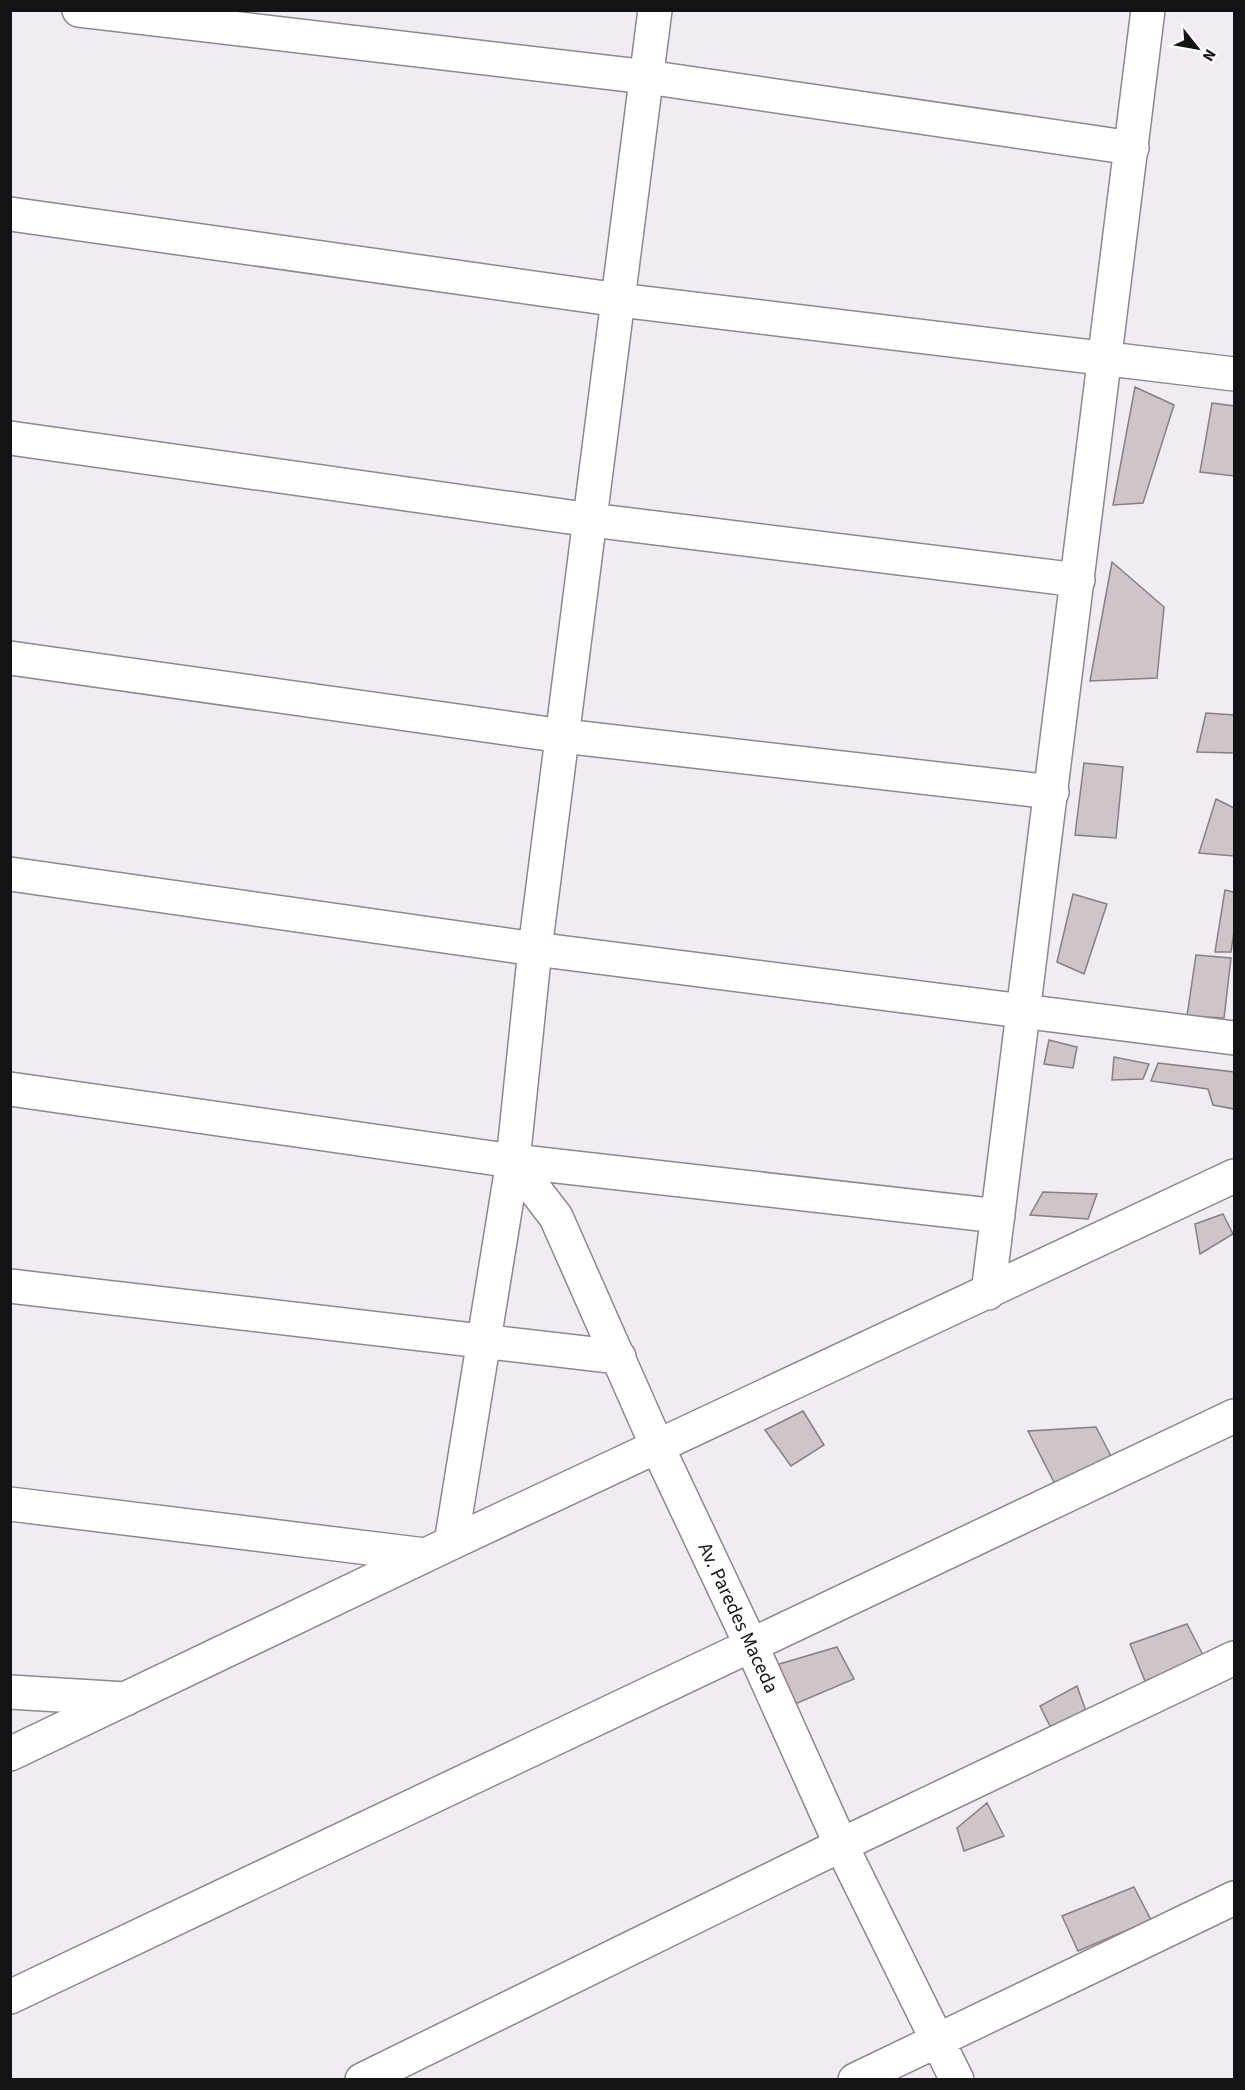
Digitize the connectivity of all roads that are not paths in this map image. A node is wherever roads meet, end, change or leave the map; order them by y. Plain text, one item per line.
1 (79, 10) edge
2 (655, 10) edge
3 (1149, 10) edge
4 (647, 77) junction
5 (1132, 148) junction
6 (10, 214) edge
7 (619, 300) junction
8 (1106, 357) junction
9 (1234, 374) edge
10 (10, 438) edge
11 (591, 520) junction
12 (1078, 580) junction
13 (10, 658) edge
14 (563, 735) junction
15 (1052, 792) junction
16 (10, 874) edge
17 (535, 949) junction
18 (1024, 1012) junction
19 (1234, 1038) edge
20 (10, 1089) edge
21 (513, 1161) junction
22 (1234, 1176) edge
23 (998, 1216) junction
24 (10, 1286) edge
25 (988, 1293) junction
26 (482, 1342) junction
27 (619, 1357) junction
28 (1234, 1416) edge
29 (658, 1448) junction
30 (10, 1504) edge
31 (438, 1549) junction
32 (752, 1647) junction
33 (1234, 1658) edge
34 (10, 1692) edge
35 (129, 1699) junction
36 (10, 1754) edge
37 (841, 1845) junction
38 (1234, 1898) edge
39 (10, 1997) edge
40 (938, 2039) junction
41 (362, 2079) edge
42 (855, 2079) edge
43 (957, 2079) edge

1 - 4 street
2 - 4 street
3 - 5 street
4 - 5 street
4 - 7 street
5 - 8 street
6 - 7 street
7 - 8 street
7 - 11 street
8 - 9 street
8 - 12 street
10 - 11 street
11 - 12 street
11 - 14 street
12 - 15 street
13 - 14 street
14 - 15 street
14 - 17 street
15 - 18 street
16 - 17 street
17 - 18 street
17 - 21 street
18 - 19 street
18 - 23 street
20 - 21 street
21 - 23 street
21 - 26 street
21 - 27 street, Av. Paredes Maceda
22 - 25 street
23 - 25 street
24 - 26 street
25 - 29 street
26 - 27 street
26 - 31 street
27 - 29 street, Av. Paredes Maceda
28 - 32 street
29 - 31 street
29 - 32 street, Av. Paredes Maceda
30 - 31 street
31 - 35 street
32 - 37 street, Av. Paredes Maceda
32 - 39 street
33 - 37 street
34 - 35 street
35 - 36 street
37 - 40 street, Av. Paredes Maceda
37 - 41 street
38 - 40 street
40 - 42 street
40 - 43 street, Av. Paredes Maceda

